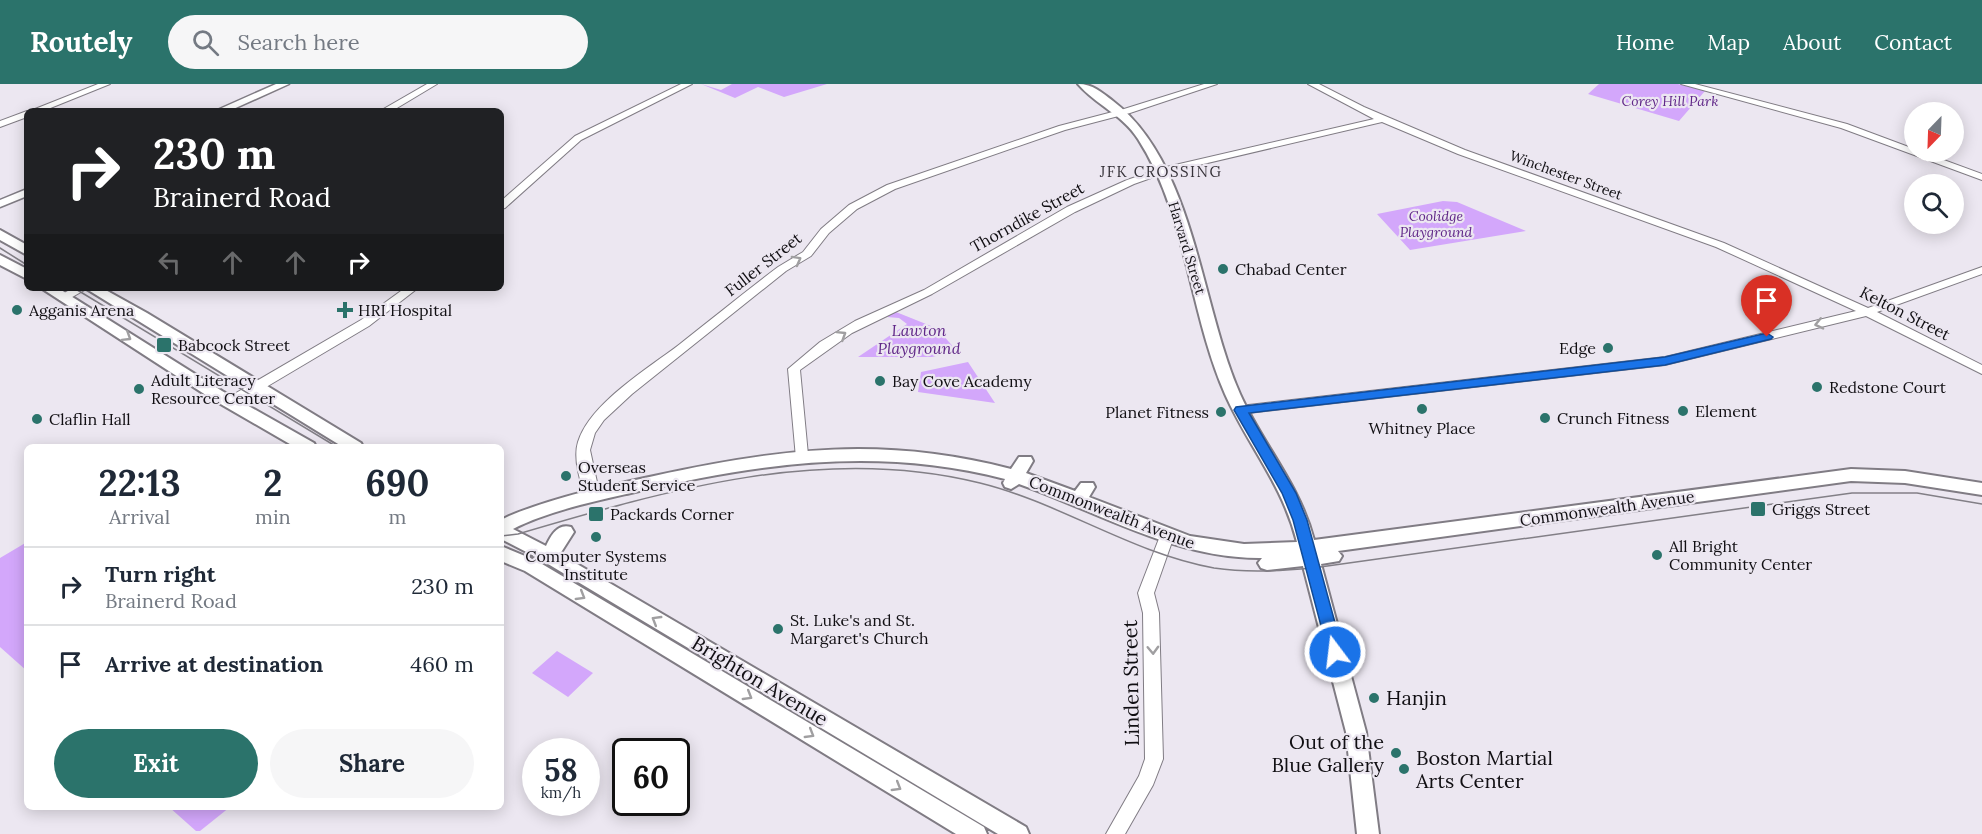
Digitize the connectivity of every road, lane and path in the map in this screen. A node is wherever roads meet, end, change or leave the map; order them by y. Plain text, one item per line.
1 (106, 84) edge
2 (284, 84) edge
3 (433, 84) edge
4 (688, 84) edge
5 (1083, 84) edge
6 (1213, 84) edge
7 (1311, 84) edge
8 (1685, 84) edge
9 (1200, 86) edge
10 (43, 108) edge
11 (227, 108) edge
12 (390, 108) edge
13 (1121, 112) junction
14 (24, 115) edge
15 (1380, 120) junction
16 (0, 124) edge
17 (1162, 171) junction
18 (1982, 177) edge
19 (24, 193) edge
20 (504, 203) edge
21 (0, 204) edge
22 (0, 234) edge
23 (24, 249) edge
24 (0, 259) edge
25 (1982, 270) edge
26 (24, 273) edge
27 (1813, 286) joint
28 (52, 291) edge
29 (76, 291) edge
30 (97, 291) edge
31 (407, 291) edge
32 (63, 298) junction
33 (1867, 312) junction
34 (1982, 370) edge
35 (255, 387) junction
36 (229, 403) junction
37 (1240, 410) junction
38 (303, 444) edge
39 (350, 444) edge
40 (966, 447) dead end
41 (801, 455) junction
42 (956, 461) junction
43 (1017, 474) junction
44 (1982, 489) edge
45 (593, 496) junction
46 (1982, 498) edge
47 (504, 529) edge
48 (504, 530) edge
49 (564, 532) dead end
50 (504, 533) edge
51 (504, 535) edge
52 (1165, 541) junction
53 (504, 554) edge
54 (1309, 554) junction
55 (550, 556) junction
56 (521, 560) junction
57 (976, 834) edge
58 (1018, 834) edge
59 (1115, 834) edge
60 (1368, 834) edge

1 - 10 street
2 - 11 main road
3 - 12 street
4 - 20 street
5 - 13 main road, Harvard Street
6 - 9 street, Fuller Street
7 - 15 street, Winchester Street
8 - 18 street
9 - 13 street, Fuller Street
13 - 17 main road, Harvard Street
45 -> 13 street, Fuller Street
14 - 16 street
15 - 17 street, Thorndike Street
15 - 27 street, Winchester Street
17 - 37 main road, Harvard Street
41 -> 17 street, Thorndike Street
19 - 21 main road
22 - 23 main road
24 - 26 main road
25 - 33 street
27 - 33 street, Kelton Street
28 - 32 main road
29 - 32 street
30 - 35 main road
31 - 35 street
32 -> 36 main road
33 - 34 street, Kelton Street
33 -> 37 street
35 - 36 street
35 - 39 main road
36 - 38 main road
37 - 54 main road, Harvard Street
40 - 42 main road
41 - 42 main road, Commonwealth Avenue
41 - 45 main road, Commonwealth Avenue
42 - 43 main road, Commonwealth Avenue
43 - 48 main road, Commonwealth Avenue
43 - 52 main road, Commonwealth Avenue
43 - 52 main road, Commonwealth Avenue
44 - 54 main road, Commonwealth Avenue
45 - 47 main road, Commonwealth Avenue
46 - 54 main road, Commonwealth Avenue
49 - 55 main road
50 - 55 main road, Brighton Avenue
51 - 56 main road
52 - 54 main road, Commonwealth Avenue
52 -> 59 street, Linden Street
53 - 56 main road, Brighton Avenue
54 - 60 main road, Harvard Street
58 -> 55 main road, Brighton Avenue
56 -> 57 main road, Brighton Avenue

